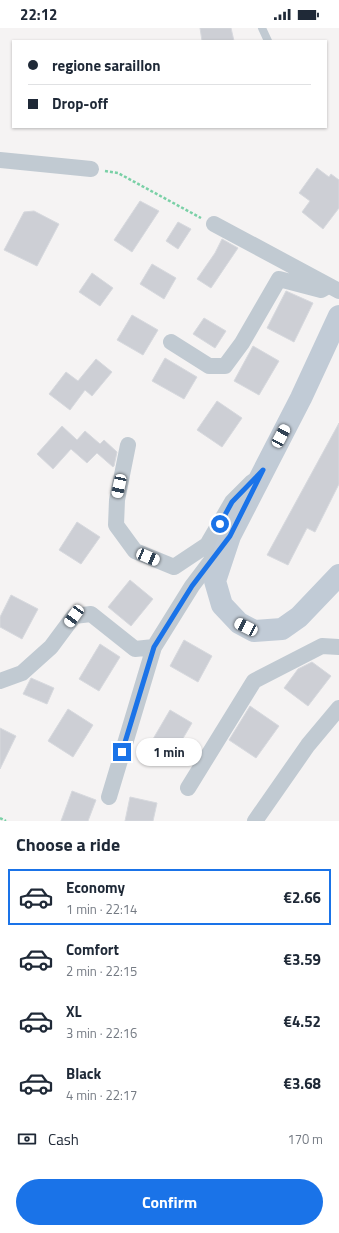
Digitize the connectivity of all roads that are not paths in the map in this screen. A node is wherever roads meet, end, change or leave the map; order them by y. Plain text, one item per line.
1 (262, 28) edge
2 (268, 40) edge
3 (0, 160) edge
4 (91, 169) road end
5 (214, 224) road end
6 (334, 289) edge
7 (339, 316) edge
8 (171, 342) dead end
9 (128, 445) dead end
10 (263, 470) junction
11 (230, 536) junction
12 (339, 575) edge
13 (154, 647) junction
14 (339, 647) edge
15 (0, 681) edge
16 (339, 708) edge
17 (188, 788) dead end
18 (109, 797) dead end
19 (256, 821) edge

1 - 2 lane
3 - 4 street
5 - 6 street
6 - 8 street
7 - 10 main road
9 - 10 street
10 - 11 main road
11 - 12 main road
11 - 13 street
13 - 15 street
13 - 18 street
14 - 17 street
16 - 19 street

